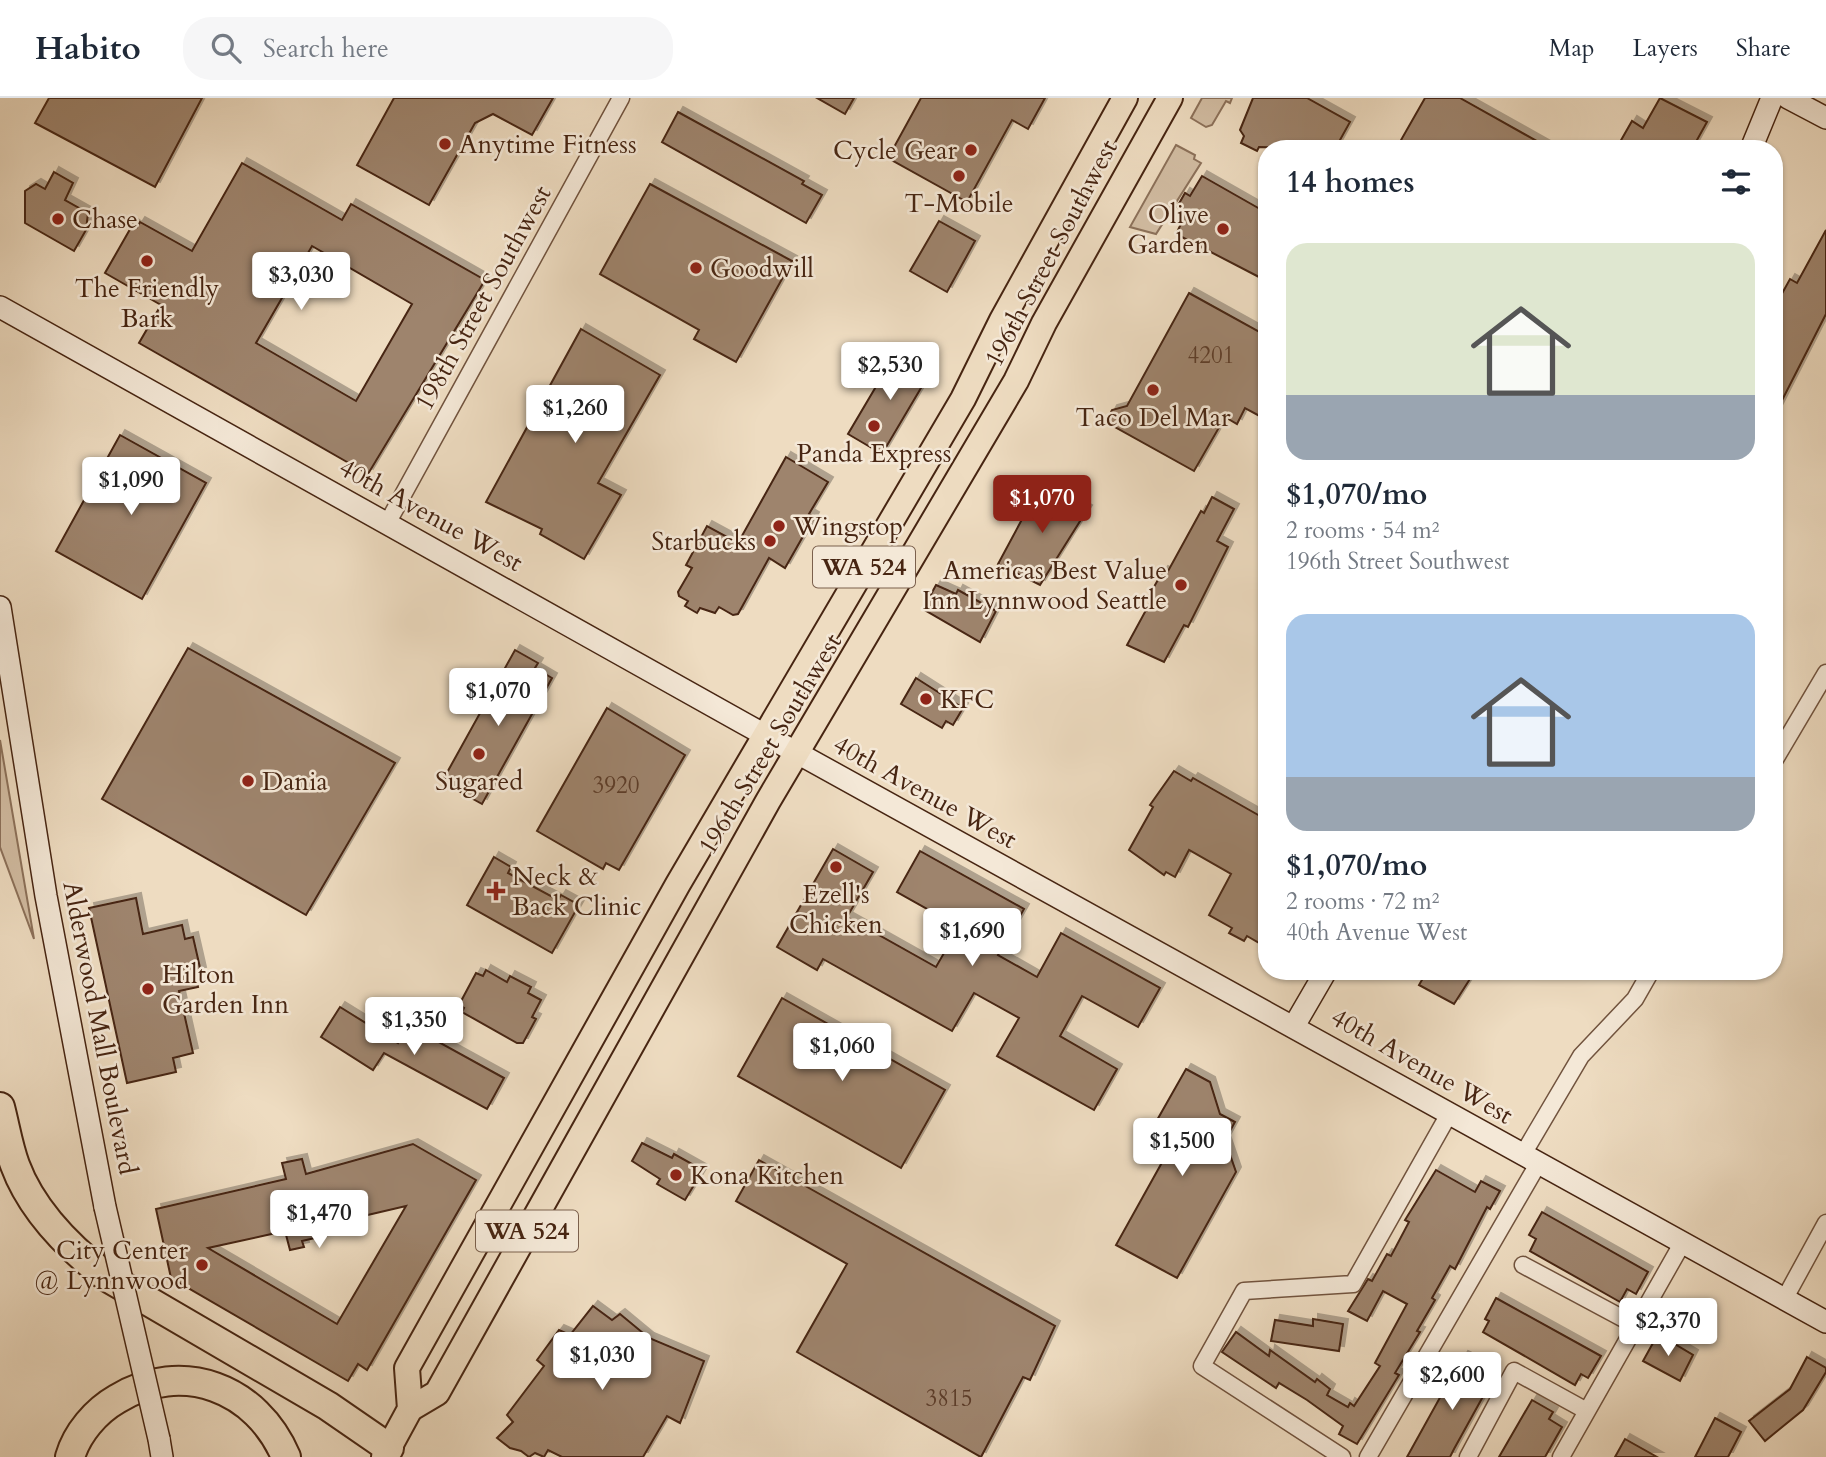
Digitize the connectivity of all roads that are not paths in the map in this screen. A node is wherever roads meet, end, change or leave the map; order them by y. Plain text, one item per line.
1 (621, 98) edge
2 (1125, 98) edge
3 (1170, 98) edge
4 (1772, 98) edge
5 (1788, 98) edge
6 (1826, 118) edge
7 (1755, 140) edge
8 (0, 307) edge
9 (388, 522) junction
10 (0, 607) edge
11 (1826, 673) edge
12 (766, 736) junction
13 (1783, 746) edge
14 (796, 753) junction
15 (1320, 980) edge
16 (1646, 980) edge
17 (1294, 1026) junction
18 (0, 1107) edge
19 (1449, 1114) junction
20 (1530, 1160) junction
21 (1826, 1223) edge
22 (1683, 1242) junction
23 (1524, 1265) dead end
24 (1785, 1298) junction
25 (1826, 1322) edge
26 (1634, 1325) junction
27 (410, 1409) junction
28 (1585, 1410) junction
29 (160, 1448) edge
30 (393, 1454) edge
31 (70, 1457) edge
32 (286, 1457) edge
33 (1342, 1457) edge
34 (1368, 1457) edge
35 (1468, 1457) edge
36 (1561, 1457) edge

1 - 9 street, 198th Street Southwest
2 - 12 main road, 196th Street Southwest / WA 524
3 - 14 main road, 196th Street Southwest / WA 524
4 - 7 street
5 - 6 street
8 - 9 street, 40th Avenue West
9 - 12 street, 40th Avenue West
10 - 29 street, Alderwood Mall Boulevard, bridge
11 - 13 street
12 - 14 street, 40th Avenue West
12 - 27 main road, 196th Street Southwest / WA 524
14 - 17 street, 40th Avenue West
14 - 27 main road, 196th Street Southwest / WA 524
15 - 17 street
16 - 20 street
17 - 19 street, 40th Avenue West
18 - 30 highway
19 - 20 street, 40th Avenue West
19 - 33 street
20 - 22 street, 40th Avenue West
20 - 34 street
21 - 24 street
22 - 24 street, 40th Avenue West
22 - 26 street
23 - 26 street
24 - 25 street, 40th Avenue West
26 - 28 street
27 - 30 main road, 196th Street Southwest / WA 524
28 - 35 street
28 - 36 street
31 - 32 highway

